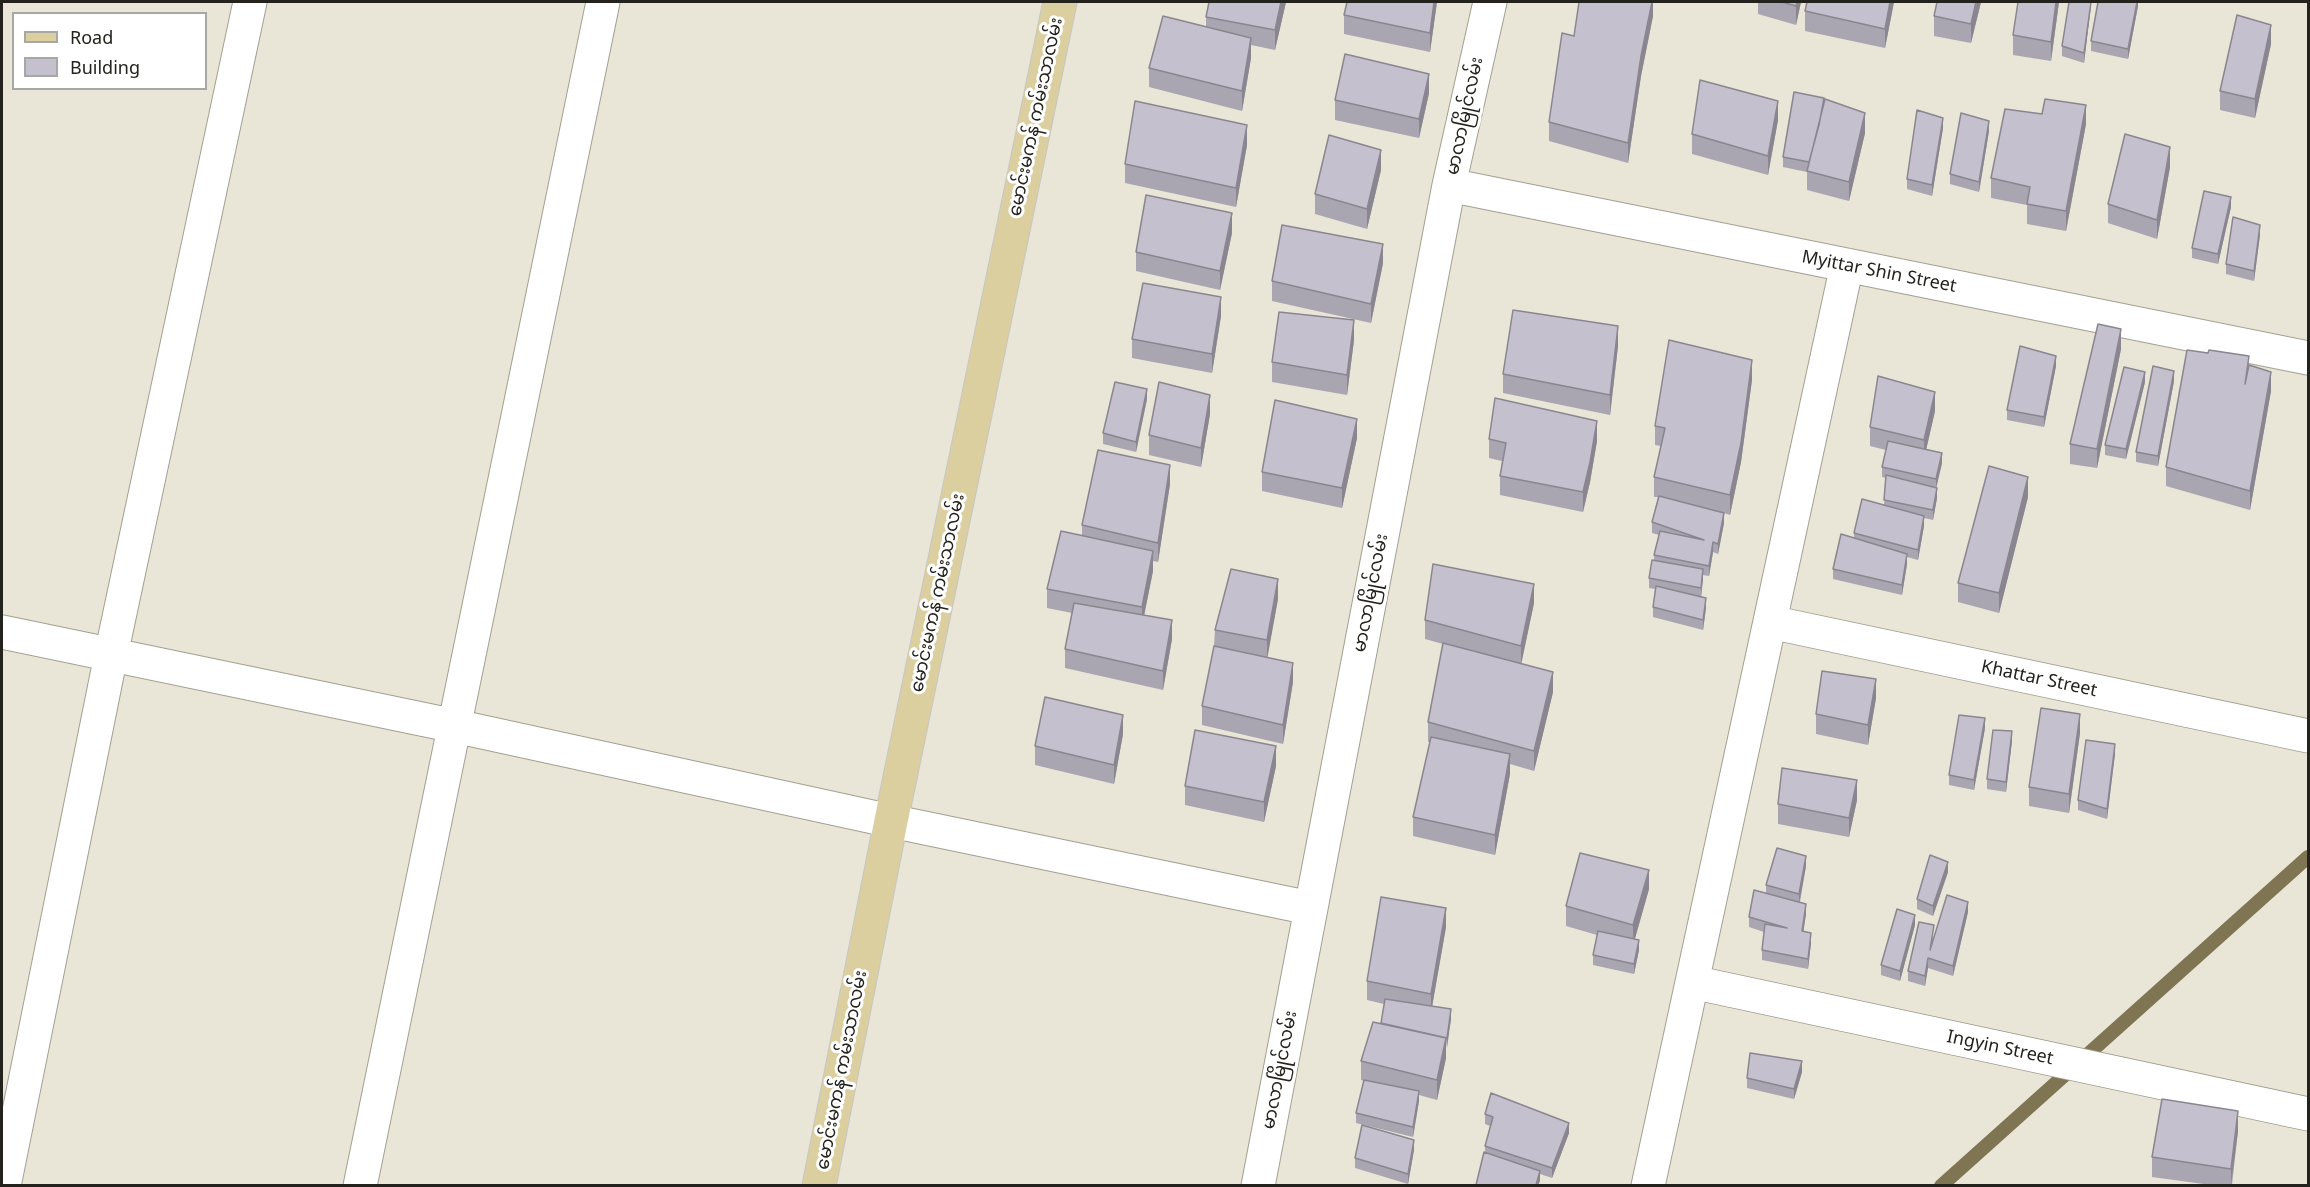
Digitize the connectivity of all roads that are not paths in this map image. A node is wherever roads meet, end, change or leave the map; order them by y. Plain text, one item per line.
1 (250, 2) edge
2 (603, 2) edge
3 (1060, 2) edge
4 (1490, 2) edge
5 (1449, 185) junction
6 (1847, 265) junction
7 (2308, 358) edge
8 (1770, 622) junction
9 (2, 632) edge
10 (111, 656) junction
11 (455, 726) junction
12 (2308, 736) edge
13 (891, 821) junction
14 (1310, 909) junction
15 (1692, 982) junction
16 (2308, 1114) edge
17 (4, 1185) edge
18 (360, 1185) edge
19 (819, 1185) edge
20 (1258, 1185) edge
21 (1648, 1185) edge

1 - 10 street
2 - 11 street
3 - 13 main road, မောင်းမကန် ကမ်းသာလမ်း
4 - 5 street, မာလာမြိုင်လမ်း
5 - 6 street, Myittar Shin Street
5 - 14 street, မာလာမြိုင်လမ်း
6 - 7 street, Myittar Shin Street
6 - 8 street
8 - 12 street, Khattar Street
8 - 15 street
9 - 10 street
10 - 11 street
10 - 17 street
11 - 13 street
11 - 18 street
13 - 14 street
13 - 19 main road, မောင်းမကန် ကမ်းသာလမ်း
14 - 20 street, မာလာမြိုင်လမ်း
15 - 16 street, Ingyin Street
15 - 21 street

